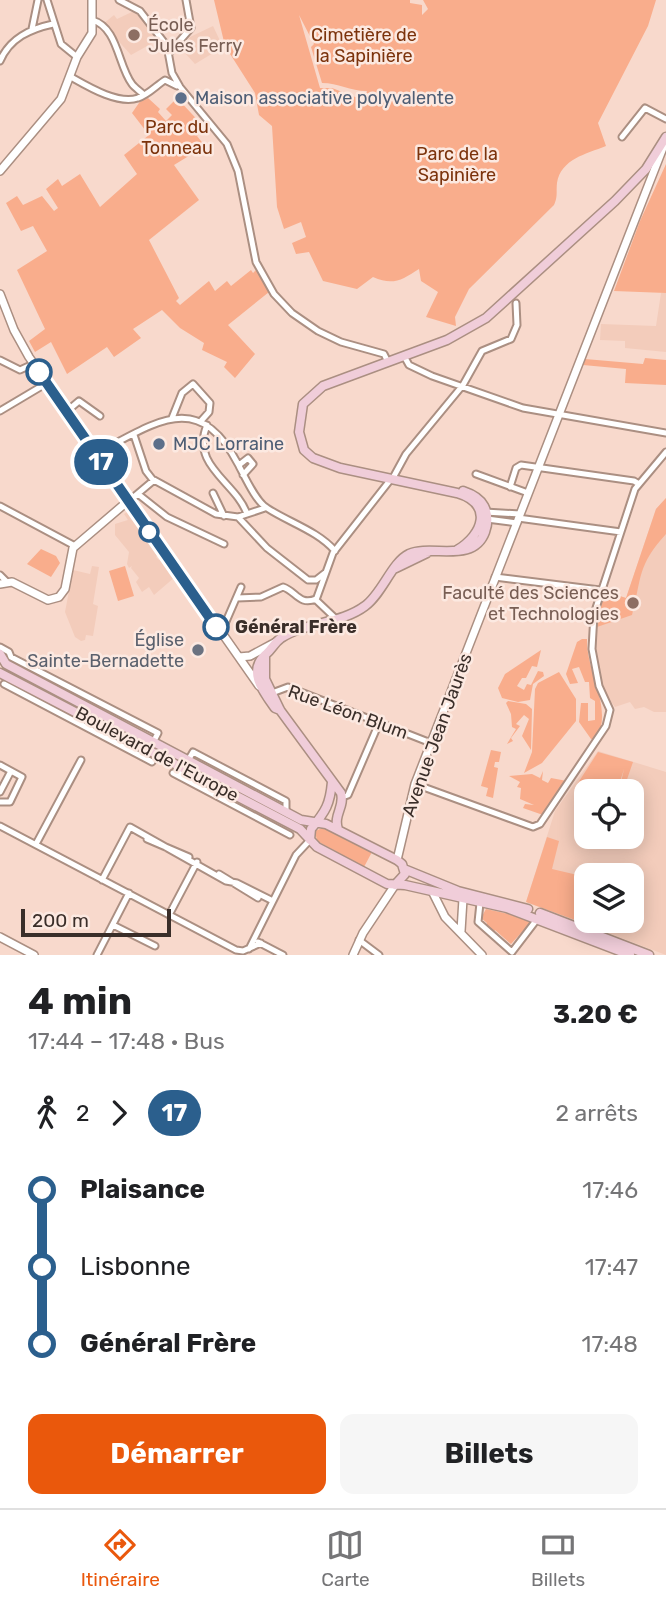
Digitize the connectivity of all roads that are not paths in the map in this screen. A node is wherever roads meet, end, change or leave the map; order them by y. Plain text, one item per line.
1 (38, 0) edge
2 (47, 0) edge
3 (92, 0) edge
4 (119, 0) edge
5 (186, 0) edge
6 (92, 20) junction
7 (53, 24) junction
8 (32, 29) junction
9 (170, 52) junction
10 (77, 57) junction
11 (0, 61) edge
12 (71, 77) junction
13 (180, 87) junction
14 (144, 95) junction
15 (666, 119) edge
16 (622, 137) dead end
17 (666, 138) edge
18 (0, 171) edge
19 (0, 294) edge
20 (516, 303) dead end
21 (404, 356) junction
22 (0, 359) edge
23 (388, 362) junction
24 (33, 364) junction
25 (47, 383) junction
26 (461, 387) junction
27 (218, 395) dead end
28 (210, 403) junction
29 (0, 411) edge
30 (66, 412) junction
31 (559, 415) junction
32 (100, 416) dead end
33 (172, 418) junction
34 (204, 423) junction
35 (666, 433) edge
36 (134, 435) junction
37 (666, 452) edge
38 (95, 454) junction
39 (239, 466) junction
40 (537, 469) junction
41 (476, 474) dead end
42 (243, 475) junction
43 (393, 477) junction
44 (153, 480) junction
45 (639, 484) junction
46 (510, 487) junction
47 (214, 493) dead end
48 (528, 493) junction
49 (138, 494) junction
50 (128, 501) junction
51 (281, 505) dead end
52 (0, 506) edge
53 (265, 508) junction
54 (274, 511) junction
55 (247, 514) junction
56 (483, 515) junction
57 (224, 516) junction
58 (238, 517) junction
59 (518, 519) junction
60 (621, 531) junction
61 (224, 544) dead end
62 (75, 546) junction
63 (335, 551) junction
64 (325, 573) junction
65 (495, 577) junction
66 (2, 580) edge
67 (241, 587) dead end
68 (600, 590) junction
69 (237, 598) junction
70 (316, 599) junction
71 (335, 618) junction
72 (220, 633) junction
73 (277, 641) junction
74 (0, 647) edge
75 (0, 654) edge
76 (241, 661) junction
77 (6, 664) junction
78 (260, 669) junction
79 (0, 673) edge
80 (42, 673) junction
81 (31, 683) junction
82 (4, 684) dead end
83 (267, 693) junction
84 (34, 699) junction
85 (379, 723) junction
86 (431, 743) junction
87 (150, 750) junction
88 (81, 760) dead end
89 (152, 762) dead end
90 (0, 765) edge
91 (181, 769) junction
92 (11, 771) junction
93 (332, 782) junction
94 (415, 784) junction
95 (0, 792) edge
96 (332, 794) junction
97 (342, 797) junction
98 (0, 802) edge
99 (288, 823) junction
100 (319, 823) junction
101 (0, 826) edge
102 (279, 829) junction
103 (338, 829) junction
104 (290, 835) dead end
105 (310, 840) junction
106 (36, 844) junction
107 (397, 860) junction
108 (196, 863) junction
109 (404, 869) junction
110 (102, 880) junction
111 (395, 885) junction
112 (129, 893) junction
113 (433, 893) junction
114 (463, 899) junction
115 (272, 903) junction
116 (481, 903) junction
117 (169, 915) junction
118 (538, 918) junction
119 (113, 925) junction
120 (461, 932) junction
121 (0, 937) edge
122 (254, 939) junction
123 (359, 940) junction
124 (261, 943) junction
125 (471, 943) junction
126 (155, 946) dead end
127 (249, 949) junction
128 (513, 953) edge
129 (635, 954) edge
130 (34, 955) edge
131 (97, 955) edge
132 (284, 955) edge
133 (352, 955) edge
134 (379, 955) edge
135 (482, 955) edge
136 (488, 955) edge
137 (649, 955) edge

1 - 8 street
2 - 7 street
3 - 6 street
4 - 9 street
5 - 9 street
6 - 10 street
6 - 14 street
7 - 8 street
7 - 10 street
8 - 11 street
9 - 13 street
10 - 12 street
12 - 14 street
12 - 18 street
13 - 14 street
13 - 23 street
15 - 16 street
17 - 21 main road
17 - 31 street, Avenue Jean Jaurès
19 - 24 street
20 - 26 street
21 - 23 main road
21 - 26 street
22 - 24 street
23 - 43 main road
24 - 25 street
25 - 29 street
25 - 30 street
26 - 31 street
26 - 43 street
27 - 28 street
28 - 33 street
28 - 34 street
30 - 32 street
30 - 38 street
31 - 35 street
31 - 40 street, Avenue Jean Jaurès
33 - 34 street
33 - 36 street
34 - 39 street
34 - 55 street
36 - 38 street
36 - 44 street
37 - 45 street
38 - 50 street
39 - 42 street
39 - 42 street
40 - 45 street
40 - 46 street
40 - 48 street, Avenue Jean Jaurès
41 - 46 street
42 - 53 street
43 - 56 main road
43 - 63 street
44 - 49 street
44 - 57 street
45 - 60 street
46 - 48 street
47 - 57 street
48 - 59 street, Avenue Jean Jaurès
49 - 50 street
49 - 61 street
50 - 62 street
50 - 72 street
51 - 54 street
52 - 62 street
53 - 54 street
53 - 55 street
54 - 63 street
55 - 58 street
56 - 59 street
56 - 71 main road
57 - 58 street
58 - 64 street
59 - 60 street
59 - 65 street, Avenue Jean Jaurès
60 - 68 street
62 - 66 street
63 - 64 street
64 - 70 street
65 - 68 street
65 - 86 street, Avenue Jean Jaurès
67 - 69 street
68 - 94 street
69 - 70 street
69 - 72 street
70 - 71 street
71 - 73 main road
72 - 76 street
73 - 76 street
73 - 78 main road
74 - 80 street
75 - 77 main road
76 - 78 street
76 - 83 street
77 - 79 main road, Boulevard de l'Europe
77 - 81 main road, Boulevard de l'Europe
78 - 83 main road
79 - 81 main road, Boulevard de l'Europe
80 - 81 street
80 - 87 street
81 - 84 street
81 - 87 main road, Boulevard de l'Europe
82 - 84 street
83 - 85 street, Rue Léon Blum
83 - 93 main road
84 - 87 street
85 - 86 street, Rue Léon Blum
85 - 97 street
86 - 94 street, Avenue Jean Jaurès
87 - 89 street
87 - 91 main road, Boulevard de l'Europe
88 - 106 street
90 - 92 street
91 - 99 main road, Boulevard de l'Europe
91 - 100 main road, Boulevard de l'Europe
91 - 102 street
92 - 95 street
92 - 98 street
93 - 96 main road
93 - 97 main road
94 - 107 street, Avenue Jean Jaurès
96 - 97 main road
96 - 100 main road
97 - 103 main road
99 - 102 street
99 - 105 main road, Boulevard de l'Europe
100 - 103 main road, Boulevard de l'Europe
100 - 105 main road
101 - 106 street
102 - 104 street
103 - 107 main road, Boulevard de l'Europe
105 - 111 main road, Boulevard de l'Europe
105 - 115 street
106 - 110 street
107 - 109 main road
108 - 110 street
108 - 115 street
108 - 117 street
109 - 111 main road
109 - 129 main road
110 - 112 street
111 - 113 main road, Boulevard de l'Europe
111 - 123 street
112 - 117 street
112 - 119 street
113 - 114 main road, Boulevard de l'Europe
113 - 120 street
114 - 116 main road, Boulevard de l'Europe
114 - 120 street
115 - 122 street
116 - 118 main road, Boulevard de l'Europe
116 - 128 street
117 - 127 street
118 - 128 street
118 - 129 main road, Boulevard de l'Europe
119 - 126 street
119 - 131 street
120 - 125 street
121 - 130 street
122 - 124 street
122 - 127 street
123 - 133 street
123 - 134 street
124 - 127 street
124 - 132 street
125 - 135 street
125 - 136 street
129 - 137 main road

